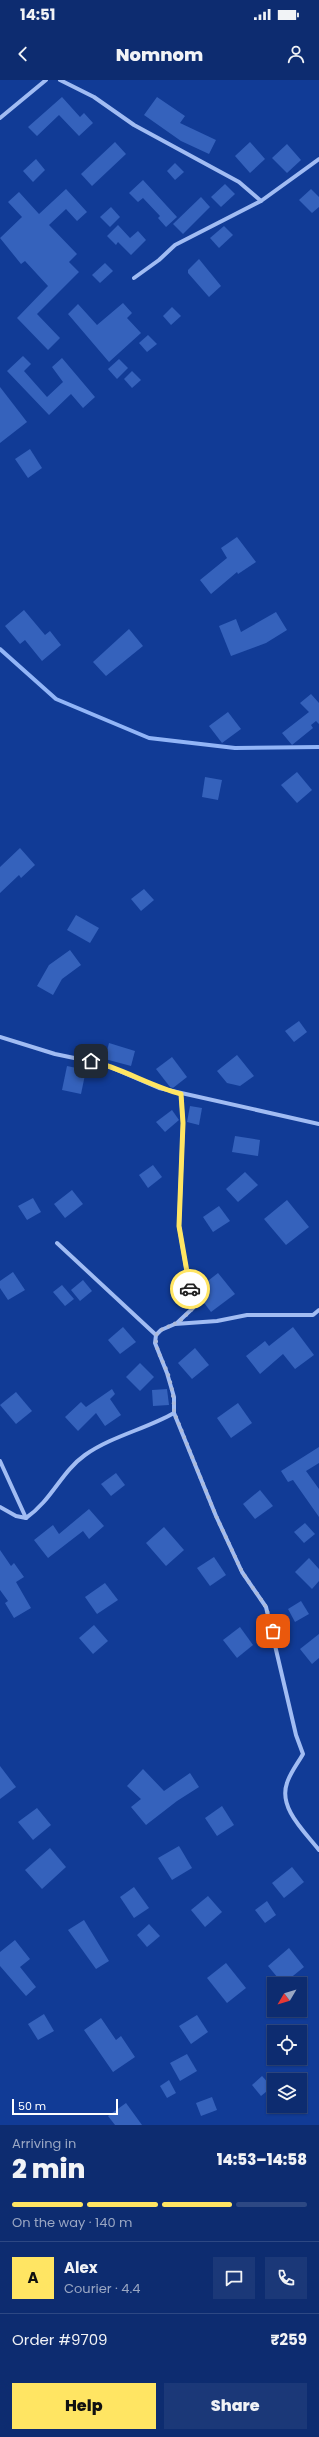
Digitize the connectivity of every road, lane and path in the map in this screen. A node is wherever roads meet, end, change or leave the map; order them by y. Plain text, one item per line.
1 (46, 80) edge
2 (60, 80) edge
3 (0, 118) edge
4 (319, 159) edge
5 (261, 202) junction
6 (134, 278) dead end
7 (0, 1038) edge
8 (181, 1094) junction
9 (319, 1124) edge
10 (57, 1243) dead end
11 (319, 1310) edge
12 (175, 1324) junction
13 (156, 1335) junction
14 (174, 1412) junction
15 (0, 1461) edge
16 (0, 1507) edge
17 (26, 1518) junction
18 (319, 1850) edge

1 - 3 street
2 - 5 street
4 - 5 street
5 - 6 street
7 - 8 street
8 - 9 street
8 - 12 street
10 - 13 street
11 - 12 street
12 - 13 street
13 - 14 street
14 - 17 street
14 - 18 street
15 - 17 street
16 - 17 street

